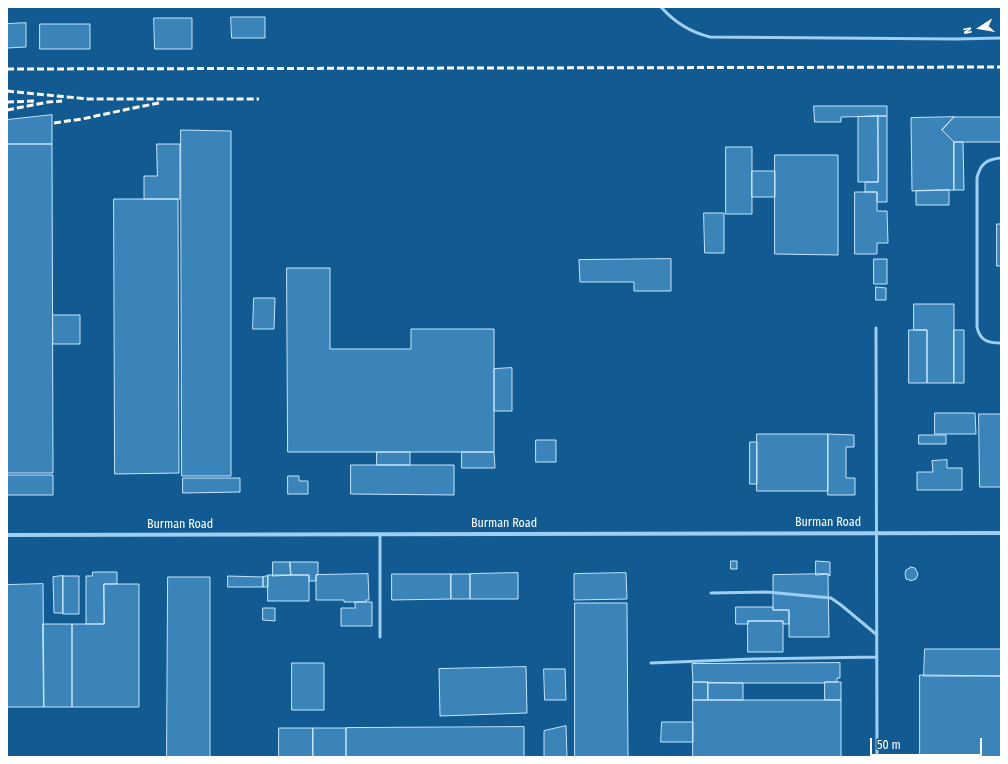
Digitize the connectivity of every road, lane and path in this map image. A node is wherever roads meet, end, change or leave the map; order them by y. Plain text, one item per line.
1 (661, 7) edge
2 (1001, 38) edge
3 (1001, 158) edge
4 (876, 328) dead end
5 (1001, 343) edge
6 (877, 533) junction
7 (1001, 533) edge
8 (380, 534) junction
9 (7, 535) edge
10 (711, 593) dead end
11 (877, 634) junction
12 (380, 637) dead end
13 (877, 657) junction
14 (652, 663) dead end
15 (877, 757) edge

1 - 2 lane
3 - 5 lane
4 - 6 lane
6 - 7 street, Burman Road
6 - 8 street, Burman Road
6 - 11 lane
8 - 9 street, Burman Road
8 - 12 lane
10 - 11 lane
11 - 13 lane
13 - 14 lane
13 - 15 lane

